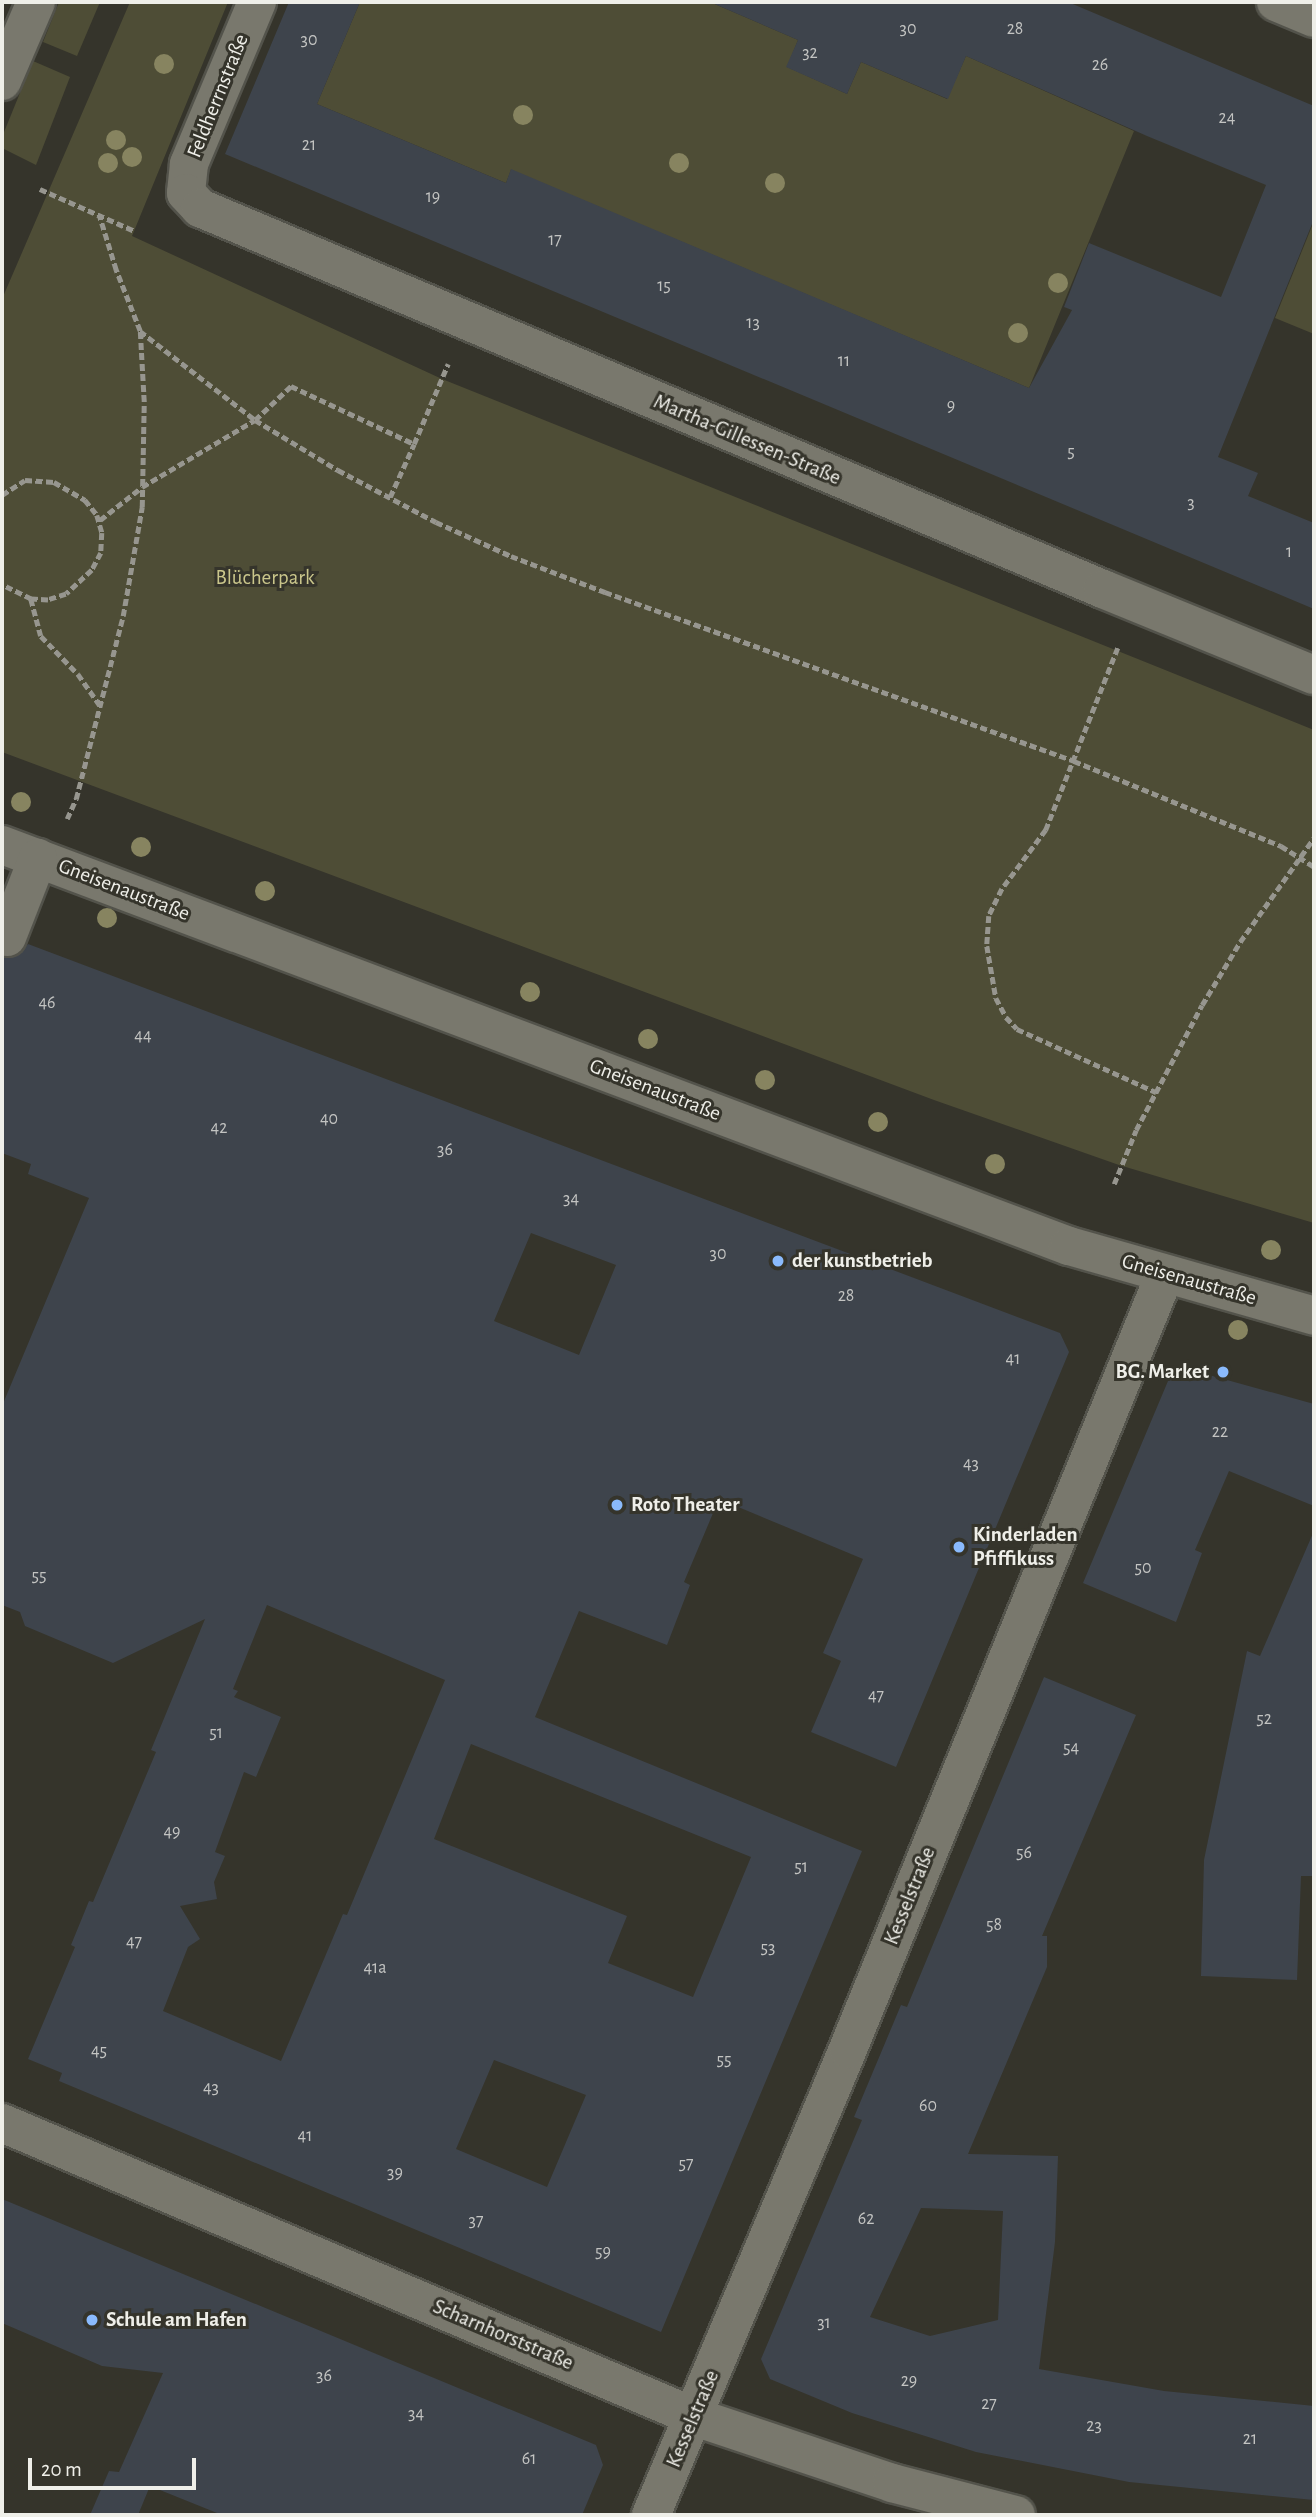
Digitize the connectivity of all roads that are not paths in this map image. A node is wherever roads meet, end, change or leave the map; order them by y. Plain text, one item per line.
1 (36, 2) edge
2 (257, 2) edge
3 (1276, 2) edge
4 (1314, 18) edge
5 (2, 81) edge
6 (186, 193) joint
7 (1314, 675) edge
8 (2, 845) edge
9 (43, 860) junction
10 (7, 937) dead end
11 (1165, 1274) junction
12 (1314, 1316) edge
13 (2, 2123) edge
14 (695, 2417) junction
15 (651, 2515) edge
16 (1016, 2515) edge

1 - 5 street
2 - 6 street, Feldherrnstraße
3 - 4 street
6 - 7 street, Martha-Gillessen-Straße
8 - 9 street, Gneisenaustraße
9 - 10 street
9 - 11 street, Gneisenaustraße
11 - 12 street, Gneisenaustraße
11 - 14 street, Kesselstraße
13 - 14 street, Scharnhorststraße
14 - 15 street, Kesselstraße
14 - 16 street, Scharnhorststraße

